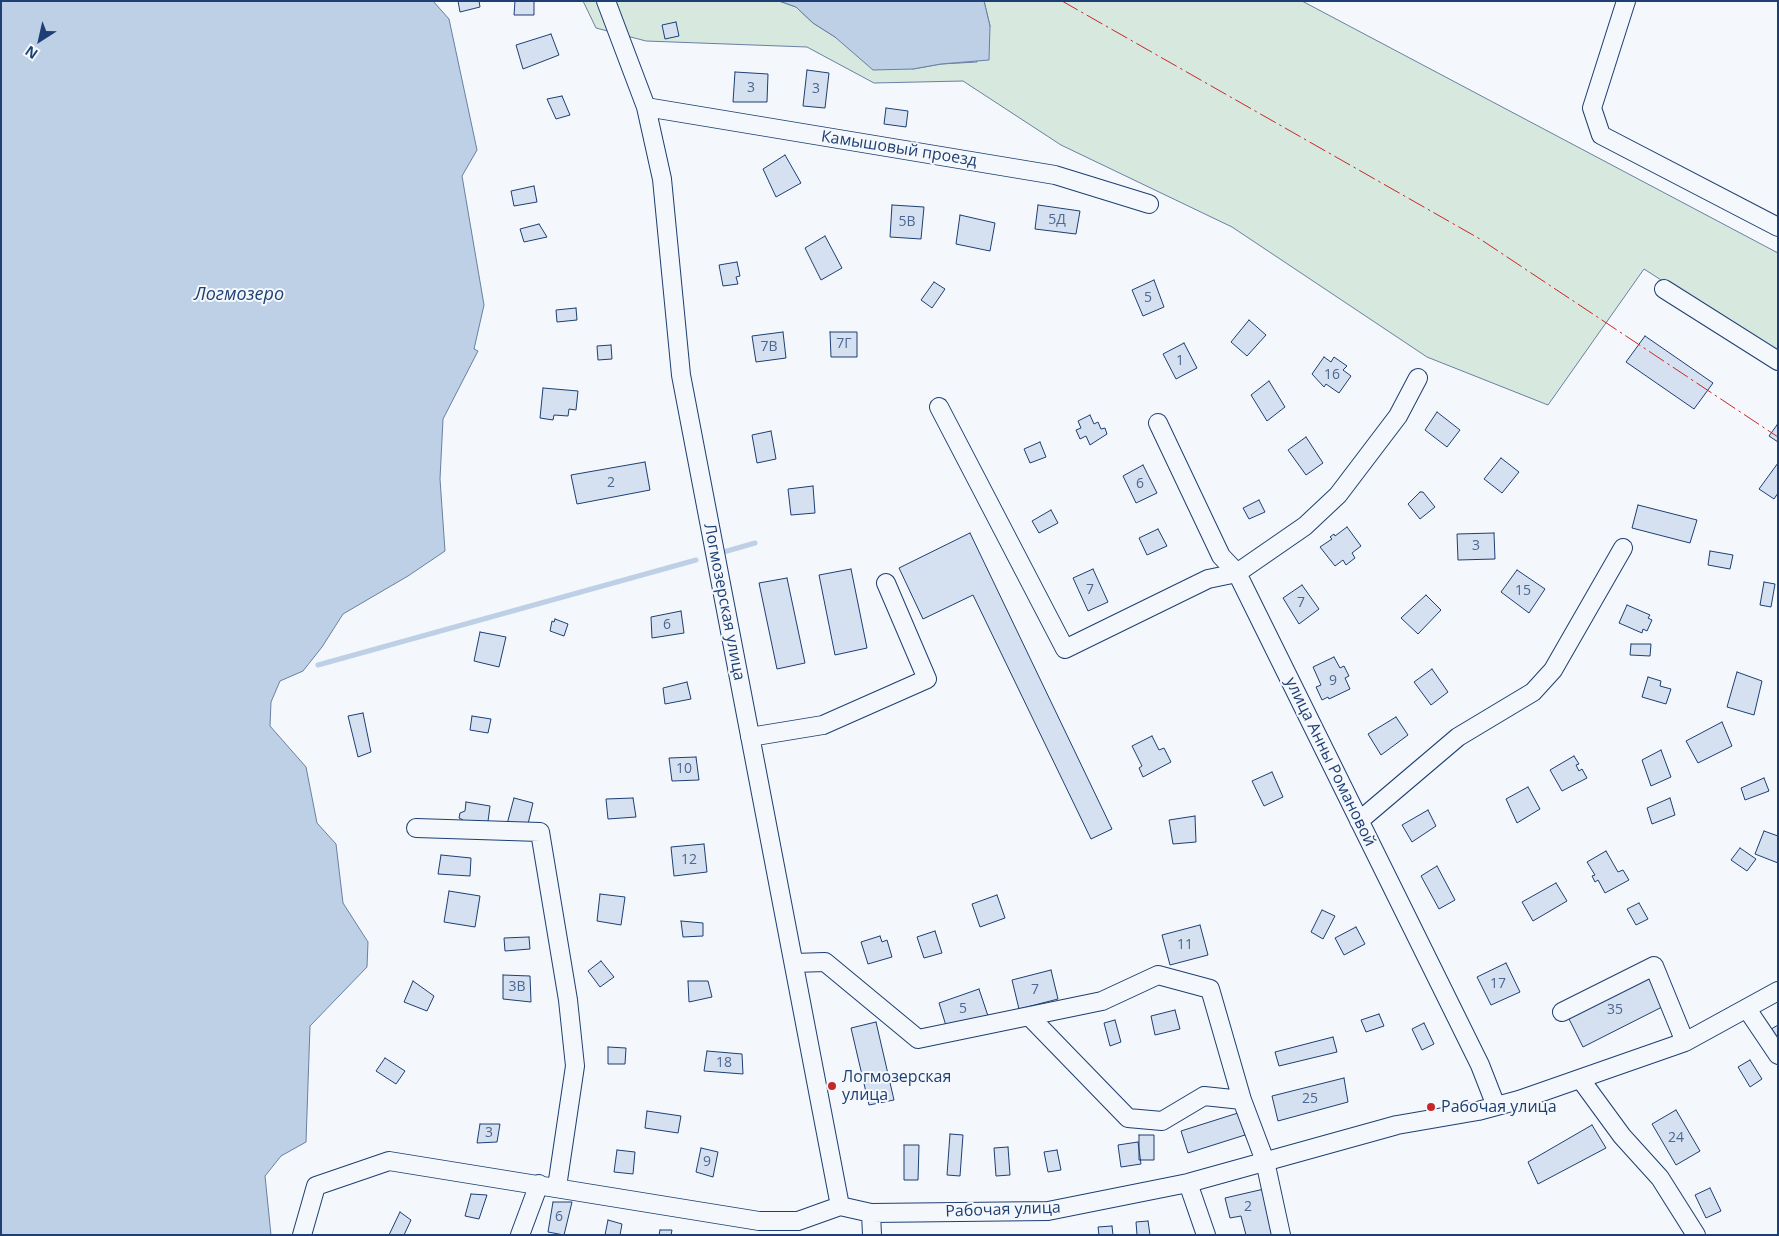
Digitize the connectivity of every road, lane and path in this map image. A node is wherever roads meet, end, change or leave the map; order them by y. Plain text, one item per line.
1 (606, 1) edge
2 (1626, 1) edge
3 (646, 107) junction
4 (1149, 204) dead end
5 (1778, 227) edge
6 (1664, 289) dead end
7 (1778, 361) edge
8 (1418, 378) dead end
9 (939, 406) dead end
10 (1158, 423) dead end
11 (1623, 548) dead end
12 (1237, 573) junction
13 (886, 583) dead end
14 (750, 737) junction
15 (1359, 821) junction
16 (416, 828) dead end
17 (794, 963) junction
18 (1778, 990) edge
19 (1747, 1009) junction
20 (1562, 1012) dead end
21 (1029, 1016) junction
22 (1685, 1042) junction
23 (1778, 1055) edge
24 (1581, 1080) junction
25 (1242, 1100) junction
26 (1496, 1106) junction
27 (1265, 1161) junction
28 (1188, 1183) junction
29 (539, 1184) junction
30 (557, 1187) junction
31 (840, 1206) junction
32 (871, 1213) junction
33 (302, 1235) edge
34 (520, 1235) edge
35 (872, 1235) edge
36 (1206, 1235) edge
37 (1281, 1235) edge
38 (1696, 1235) edge

1 - 3 street, Логмозерская улица
2 - 5 street
3 - 4 street, Камышовый проезд
3 - 14 street, Логмозерская улица
6 - 7 street
8 - 12 street
9 - 12 street
10 - 12 street, улица Анны Романовой
11 - 15 street
12 - 15 street, улица Анны Романовой
13 - 14 street
14 - 17 street, Логмозерская улица
15 - 26 street, улица Анны Романовой
16 - 30 street
17 - 21 street
17 - 31 street, Логмозерская улица
18 - 19 street, Рабочая улица
19 - 22 street, Рабочая улица
19 - 23 street
20 - 22 street
21 - 25 street
21 - 25 street
22 - 24 street, Рабочая улица
24 - 26 street, Рабочая улица
24 - 38 street
25 - 27 street
26 - 27 street, Рабочая улица
27 - 28 street, Рабочая улица
27 - 37 street
28 - 32 street, Рабочая улица
28 - 36 street
29 - 30 street
29 - 33 street
29 - 34 street
30 - 31 street
31 - 32 street, Рабочая улица
32 - 35 street

